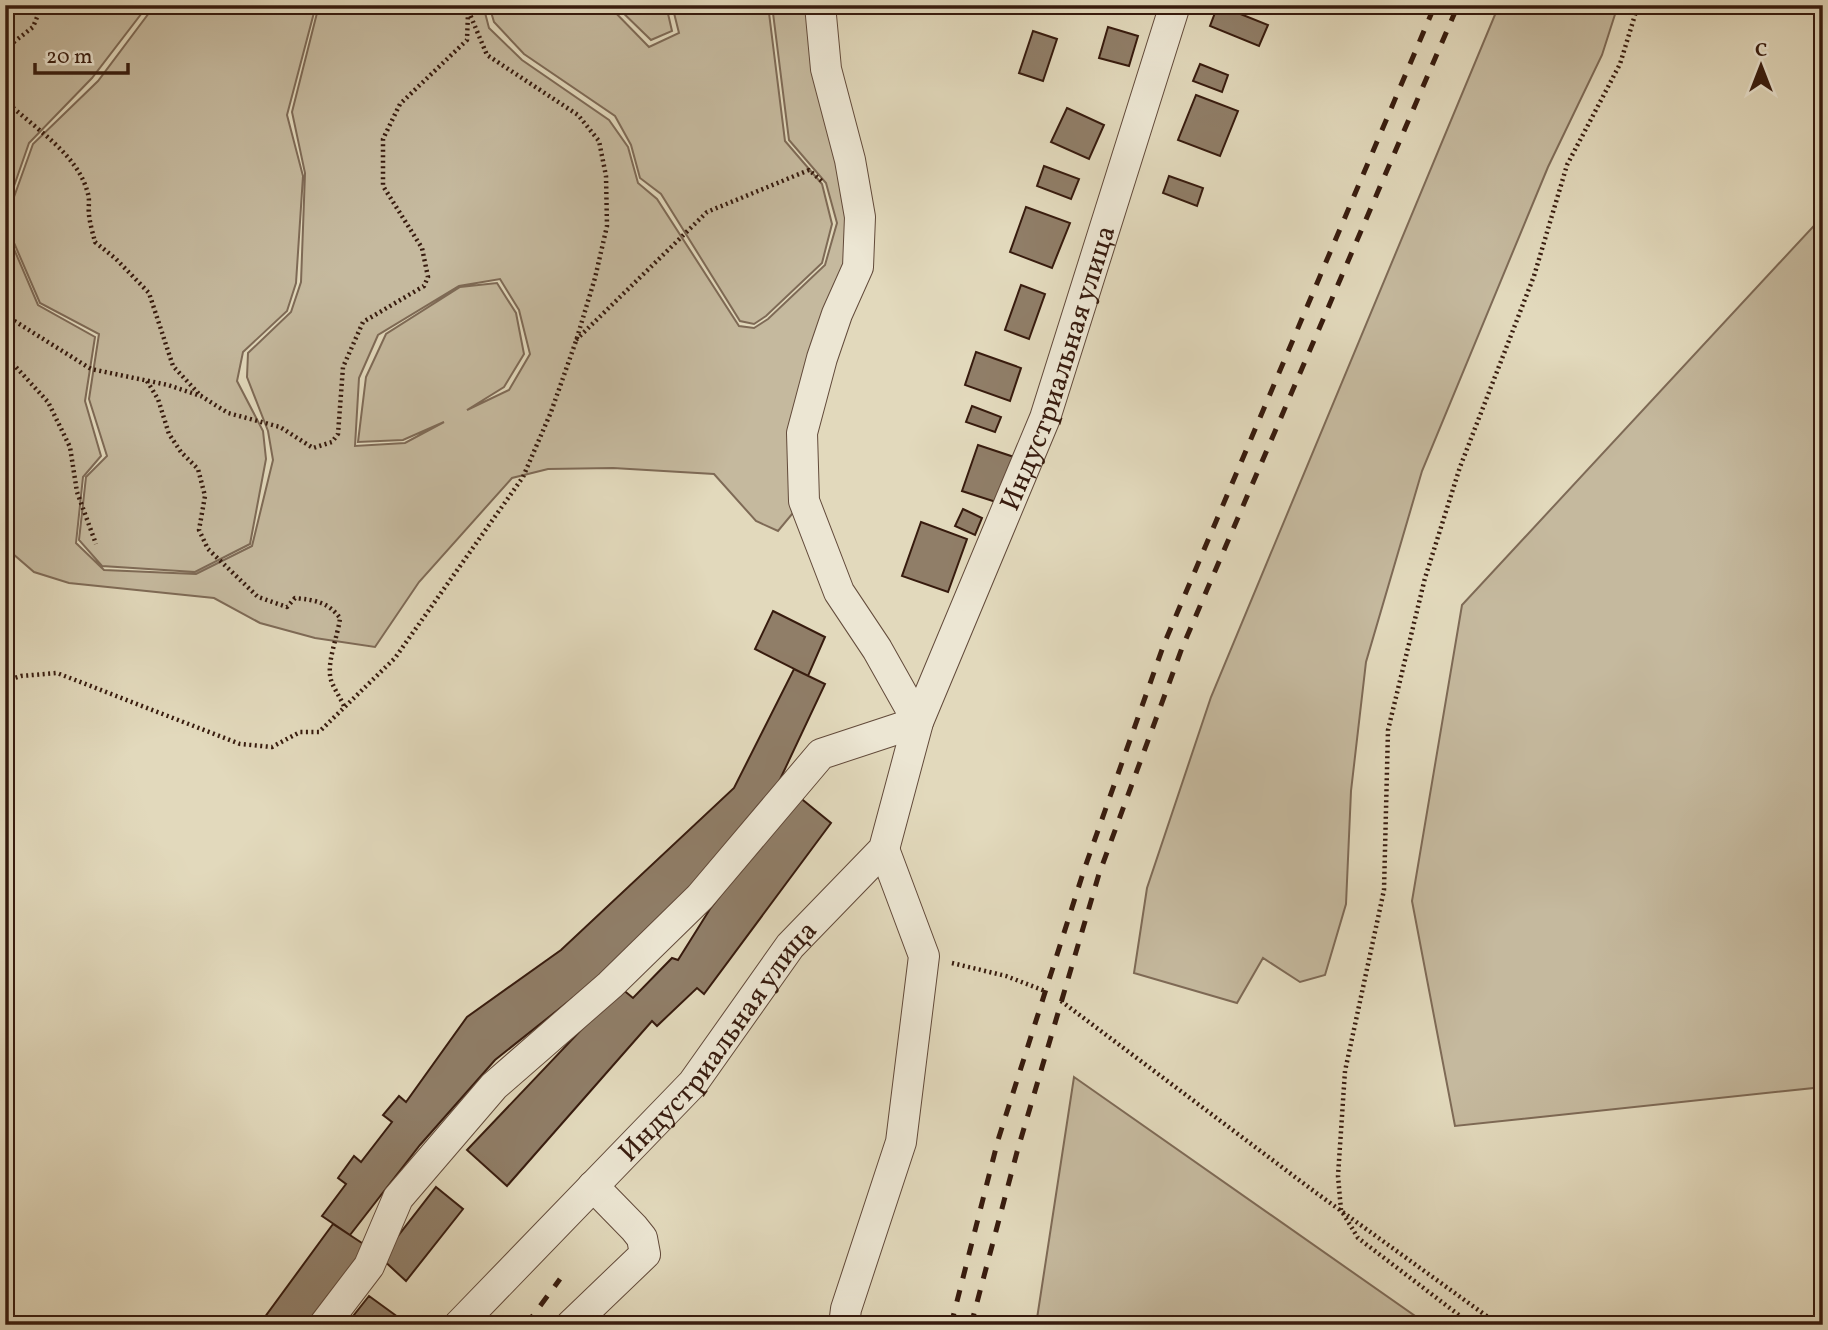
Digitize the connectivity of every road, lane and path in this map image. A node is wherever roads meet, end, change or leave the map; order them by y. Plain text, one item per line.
1 (42, 5) edge
2 (466, 5) edge
3 (820, 5) edge
4 (1175, 5) edge
5 (1638, 5) edge
6 (468, 12) junction
7 (5, 49) edge
8 (5, 100) edge
9 (860, 216) junction
10 (5, 315) edge
11 (576, 341) junction
12 (5, 355) edge
13 (147, 381) junction
14 (201, 396) junction
15 (96, 544) dead end
16 (5, 681) edge
17 (344, 706) junction
18 (918, 722) junction
19 (884, 849) junction
20 (924, 956) junction
21 (1045, 991) dead end
22 (1061, 1001) dead end
23 (593, 1186) junction
24 (1341, 1210) junction
25 (324, 1325) edge
26 (459, 1325) edge
27 (571, 1325) edge
28 (844, 1325) edge
29 (1472, 1325) edge
30 (1499, 1325) edge

1 - 7 path
2 - 6 path
3 - 9 street
4 - 18 street, Индустриальная улица
5 - 24 path
6 - 11 path
6 - 14 path
8 - 14 path
9 - 11 path
9 - 18 street
10 - 13 path
11 - 17 path
12 - 15 path
13 - 14 path
13 - 17 path
16 - 17 path
18 - 19 street, Индустриальная улица
18 - 25 street
19 - 20 street
19 - 23 street, Индустриальная улица
20 - 21 path
20 - 28 street
22 - 24 path
23 - 26 street, Индустриальная улица
23 - 27 street
24 - 29 path
24 - 30 path

